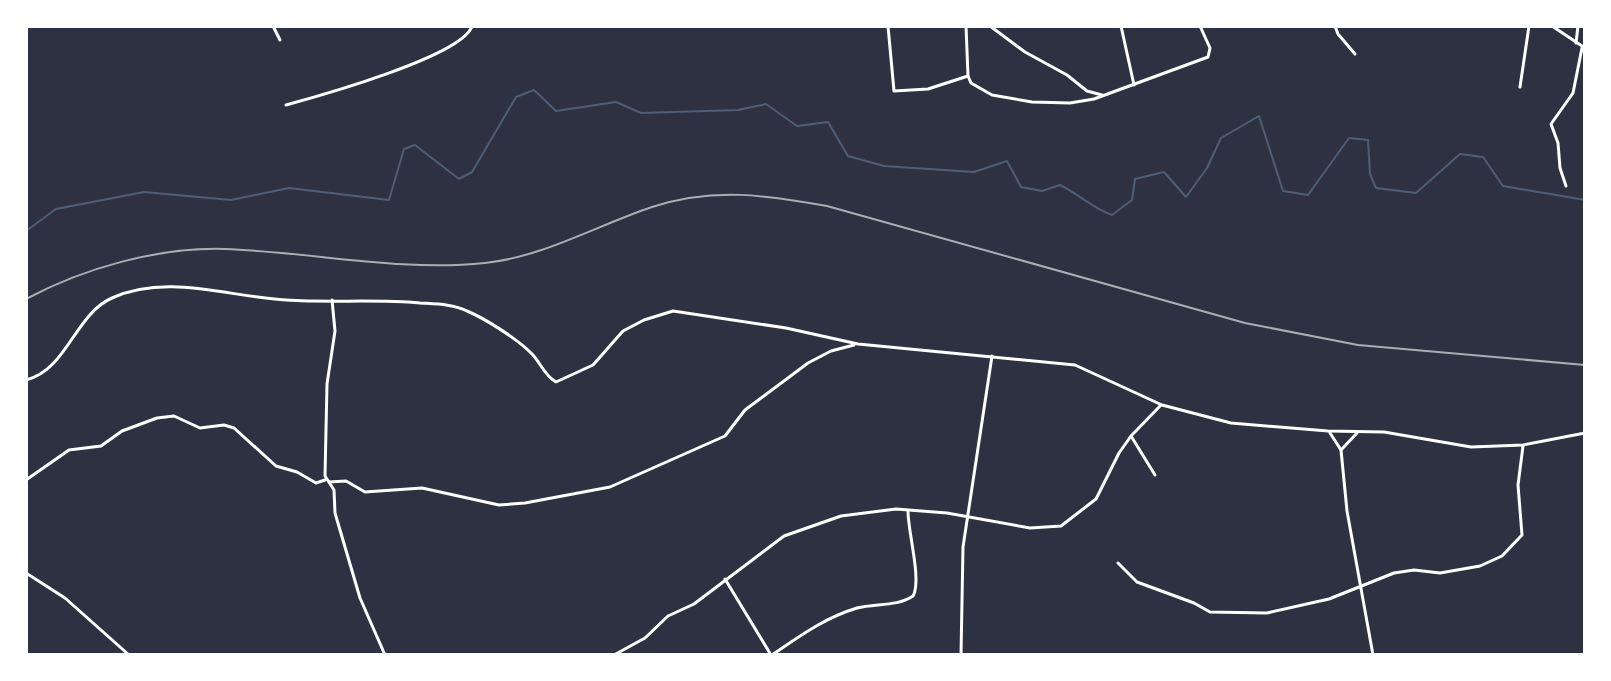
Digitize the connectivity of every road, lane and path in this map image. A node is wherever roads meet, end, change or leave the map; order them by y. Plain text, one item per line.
1 (273, 26) edge
2 (472, 26) edge
3 (888, 26) edge
4 (966, 26) edge
5 (990, 26) edge
6 (1121, 26) edge
7 (1200, 26) edge
8 (1335, 26) edge
9 (1529, 26) edge
10 (1552, 26) edge
11 (1578, 26) edge
12 (280, 40) dead end
13 (1576, 43) junction
14 (1583, 48) edge
15 (1355, 54) dead end
16 (968, 76) junction
17 (1134, 85) junction
18 (1520, 87) dead end
19 (1105, 96) junction
20 (286, 105) dead end
21 (1566, 186) dead end
22 (332, 300) junction
23 (858, 344) junction
24 (992, 356) junction
25 (26, 380) edge
26 (1162, 405) junction
27 (1328, 431) junction
28 (1359, 431) junction
29 (1585, 433) edge
30 (1131, 436) junction
31 (1523, 445) junction
32 (1341, 450) junction
33 (1155, 475) dead end
34 (26, 480) edge
35 (327, 480) junction
36 (908, 511) junction
37 (968, 518) junction
38 (1118, 563) dead end
39 (26, 573) edge
40 (725, 579) junction
41 (1361, 587) junction
42 (129, 655) edge
43 (385, 655) edge
44 (614, 655) edge
45 (772, 655) edge
46 (961, 655) edge
47 (1373, 655) edge

1 - 12 street
2 - 20 street
3 - 16 street
4 - 16 street
5 - 19 street
6 - 17 street
7 - 17 street
8 - 15 street
9 - 18 street
10 - 13 street
11 - 13 street
13 - 14 street
14 - 21 street
16 - 19 street
17 - 19 street
22 - 23 street
22 - 25 street
22 - 35 street
23 - 24 street
23 - 35 street
24 - 26 street
24 - 37 street
26 - 27 street
26 - 30 street
27 - 28 street
27 - 32 street
28 - 31 street
28 - 32 street
29 - 31 street
30 - 33 street
30 - 37 street
31 - 41 street
32 - 41 street
34 - 35 street
35 - 43 street
36 - 37 street
36 - 40 street
36 - 45 street
37 - 46 street
38 - 41 street
39 - 42 street
40 - 44 street
40 - 45 street
41 - 47 street

